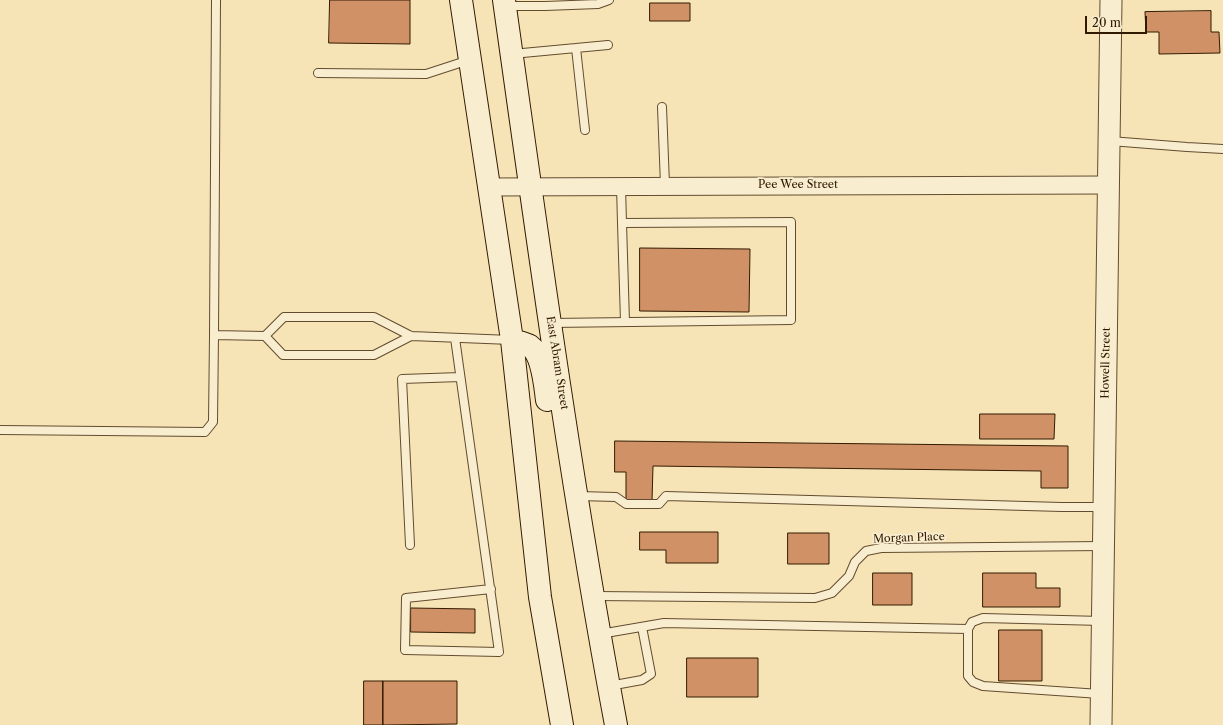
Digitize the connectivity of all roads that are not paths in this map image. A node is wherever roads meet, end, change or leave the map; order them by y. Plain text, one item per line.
1 (216, 0) edge
2 (461, 0) edge
3 (609, 0) edge
4 (1111, 0) edge
5 (504, 3) edge
6 (608, 45) dead end
7 (576, 48) junction
8 (511, 54) junction
9 (470, 60) junction
10 (318, 73) dead end
11 (662, 107) dead end
12 (585, 130) dead end
13 (1109, 141) junction
14 (1223, 149) edge
15 (621, 185) junction
16 (664, 185) junction
17 (1108, 185) junction
18 (530, 186) junction
19 (488, 187) junction
20 (622, 223) junction
21 (625, 322) junction
22 (550, 323) junction
23 (214, 335) junction
24 (265, 336) junction
25 (411, 336) junction
26 (455, 338) junction
27 (512, 340) junction
28 (460, 377) junction
29 (0, 430) edge
30 (577, 496) junction
31 (1104, 507) junction
32 (410, 545) dead end
33 (1104, 546) junction
34 (587, 565) junction
35 (491, 588) junction
36 (592, 596) junction
37 (1102, 621) junction
38 (642, 627) junction
39 (968, 629) junction
40 (599, 634) junction
41 (608, 686) junction
42 (1101, 694) junction
43 (562, 725) edge
44 (616, 725) edge
45 (1101, 725) edge

1 - 23 lane
2 - 9 main road
3 - 5 lane
4 - 13 street, Howell Street
5 - 8 main road, East Abram Street
6 - 7 lane
7 - 8 lane
7 - 12 lane
8 - 18 main road, East Abram Street
9 - 10 lane
9 - 19 main road
11 - 16 lane
13 - 14 lane
13 - 17 street, Howell Street
15 - 16 street, Pee Wee Street
15 - 18 street, Pee Wee Street
15 - 20 lane
16 - 17 street, Pee Wee Street
17 - 31 street, Howell Street
18 - 19 street, Pee Wee Street
18 - 22 main road, East Abram Street
19 - 27 main road
20 - 21 lane
20 - 21 lane
21 - 22 lane
22 - 30 main road, East Abram Street
23 - 24 lane
23 - 29 lane
24 - 25 lane
24 - 25 lane
25 - 26 lane
26 - 27 lane
26 - 28 lane
27 - 34 main road
27 - 43 main road
28 - 32 lane
28 - 35 lane
30 - 31 lane
30 - 34 main road, East Abram Street
31 - 33 street, Howell Street
33 - 36 lane, Morgan Place
33 - 37 street, Howell Street
34 - 36 main road, East Abram Street
35 - 35 lane
36 - 40 main road, East Abram Street
37 - 39 lane
37 - 42 street, Howell Street
38 - 39 lane
38 - 40 lane
38 - 41 lane
39 - 42 lane
40 - 41 main road, East Abram Street
41 - 44 main road, East Abram Street
42 - 45 street, Howell Street

